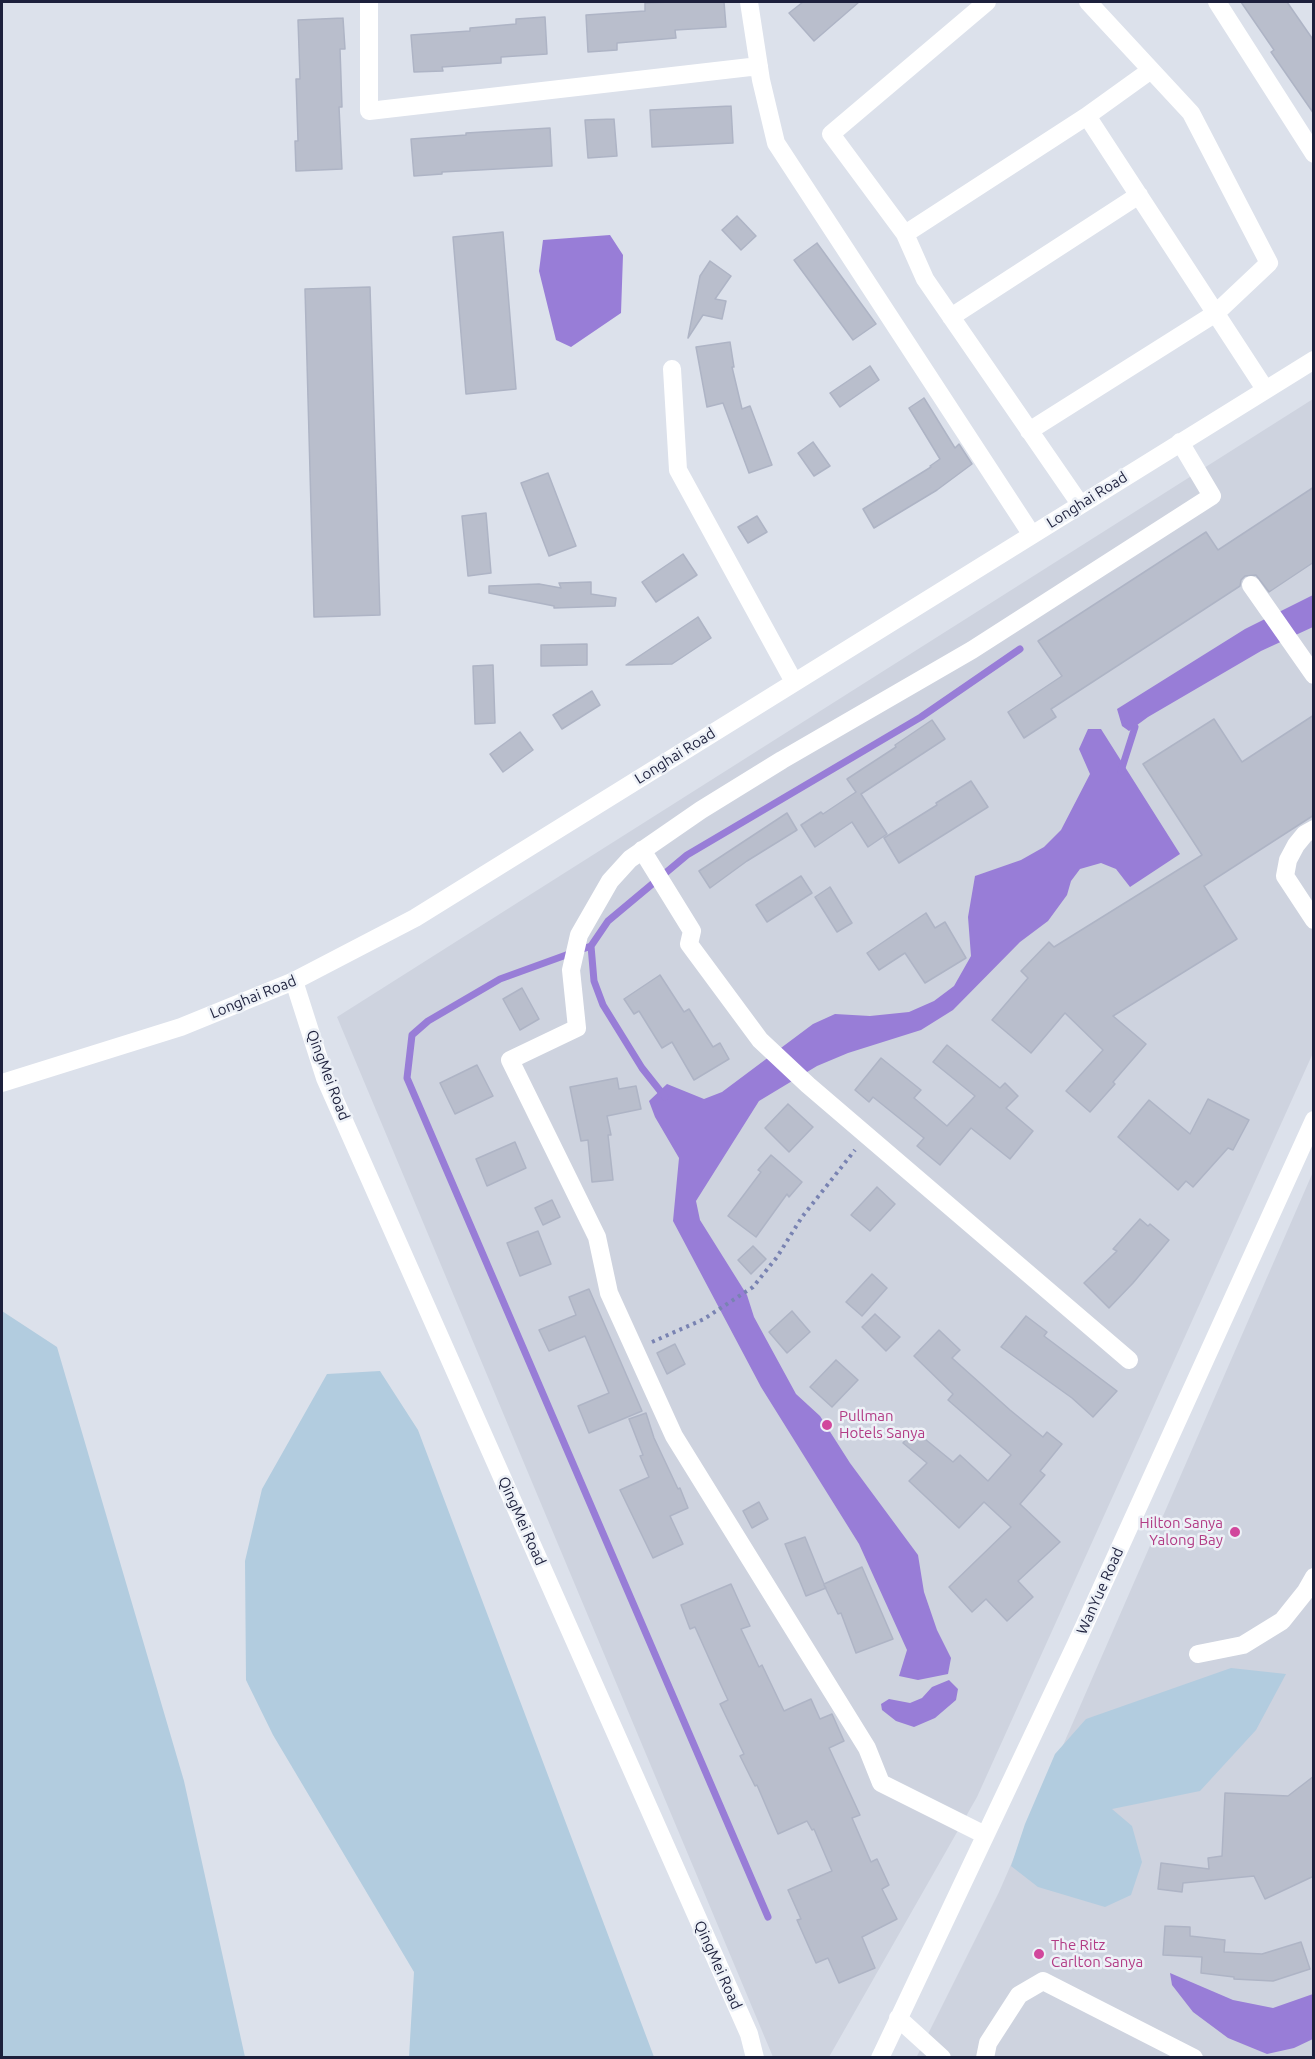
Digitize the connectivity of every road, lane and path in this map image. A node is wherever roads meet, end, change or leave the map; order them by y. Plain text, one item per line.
1 (369, 2) edge
2 (749, 2) edge
3 (987, 2) edge
4 (1088, 2) edge
5 (1217, 2) edge
6 (759, 66) junction
7 (1151, 70) junction
8 (1087, 116) junction
9 (1314, 154) edge
10 (1139, 195) junction
11 (905, 234) junction
12 (1216, 313) junction
13 (951, 317) junction
14 (1314, 360) edge
15 (672, 369) dead end
16 (1265, 389) junction
17 (1029, 431) junction
18 (1180, 442) junction
19 (1080, 504) junction
20 (1032, 534) junction
21 (1251, 585) dead end
22 (1314, 675) edge
23 (794, 682) junction
24 (1314, 829) edge
25 (642, 850) junction
26 (1314, 920) edge
27 (294, 981) junction
28 (2, 1083) edge
29 (1314, 1120) edge
30 (866, 1135) junction
31 (634, 1350) junction
32 (1129, 1360) dead end
33 (1314, 1577) edge
34 (1198, 1654) dead end
35 (985, 1834) junction
36 (898, 2018) junction
37 (755, 2058) edge
38 (879, 2058) edge
39 (942, 2058) edge
40 (985, 2058) edge
41 (1194, 2058) edge

1 - 6 street
2 - 6 street
3 - 11 street
4 - 7 street
5 - 9 street
6 - 20 street
7 - 8 street
7 - 12 street
8 - 10 street
8 - 11 street
10 - 12 street
10 - 13 street
11 - 13 street
12 - 16 street
12 - 17 street
13 - 17 street
14 - 16 street, Longhai Road
15 - 23 street
16 - 18 street, Longhai Road
17 - 19 street
18 - 19 street, Longhai Road
18 - 25 street
19 - 20 street, Longhai Road
20 - 23 street, Longhai Road
21 - 22 street
23 - 27 street, Longhai Road
24 - 26 street
25 - 30 street
25 - 31 street
27 - 28 street, Longhai Road
27 - 37 street, QingMei Road
29 - 35 street, WanYue Road
30 - 31 path
30 - 32 street
31 - 35 street
33 - 34 street
35 - 36 street, WanYue Road
36 - 38 street, WanYue Road
36 - 39 street
40 - 41 street

